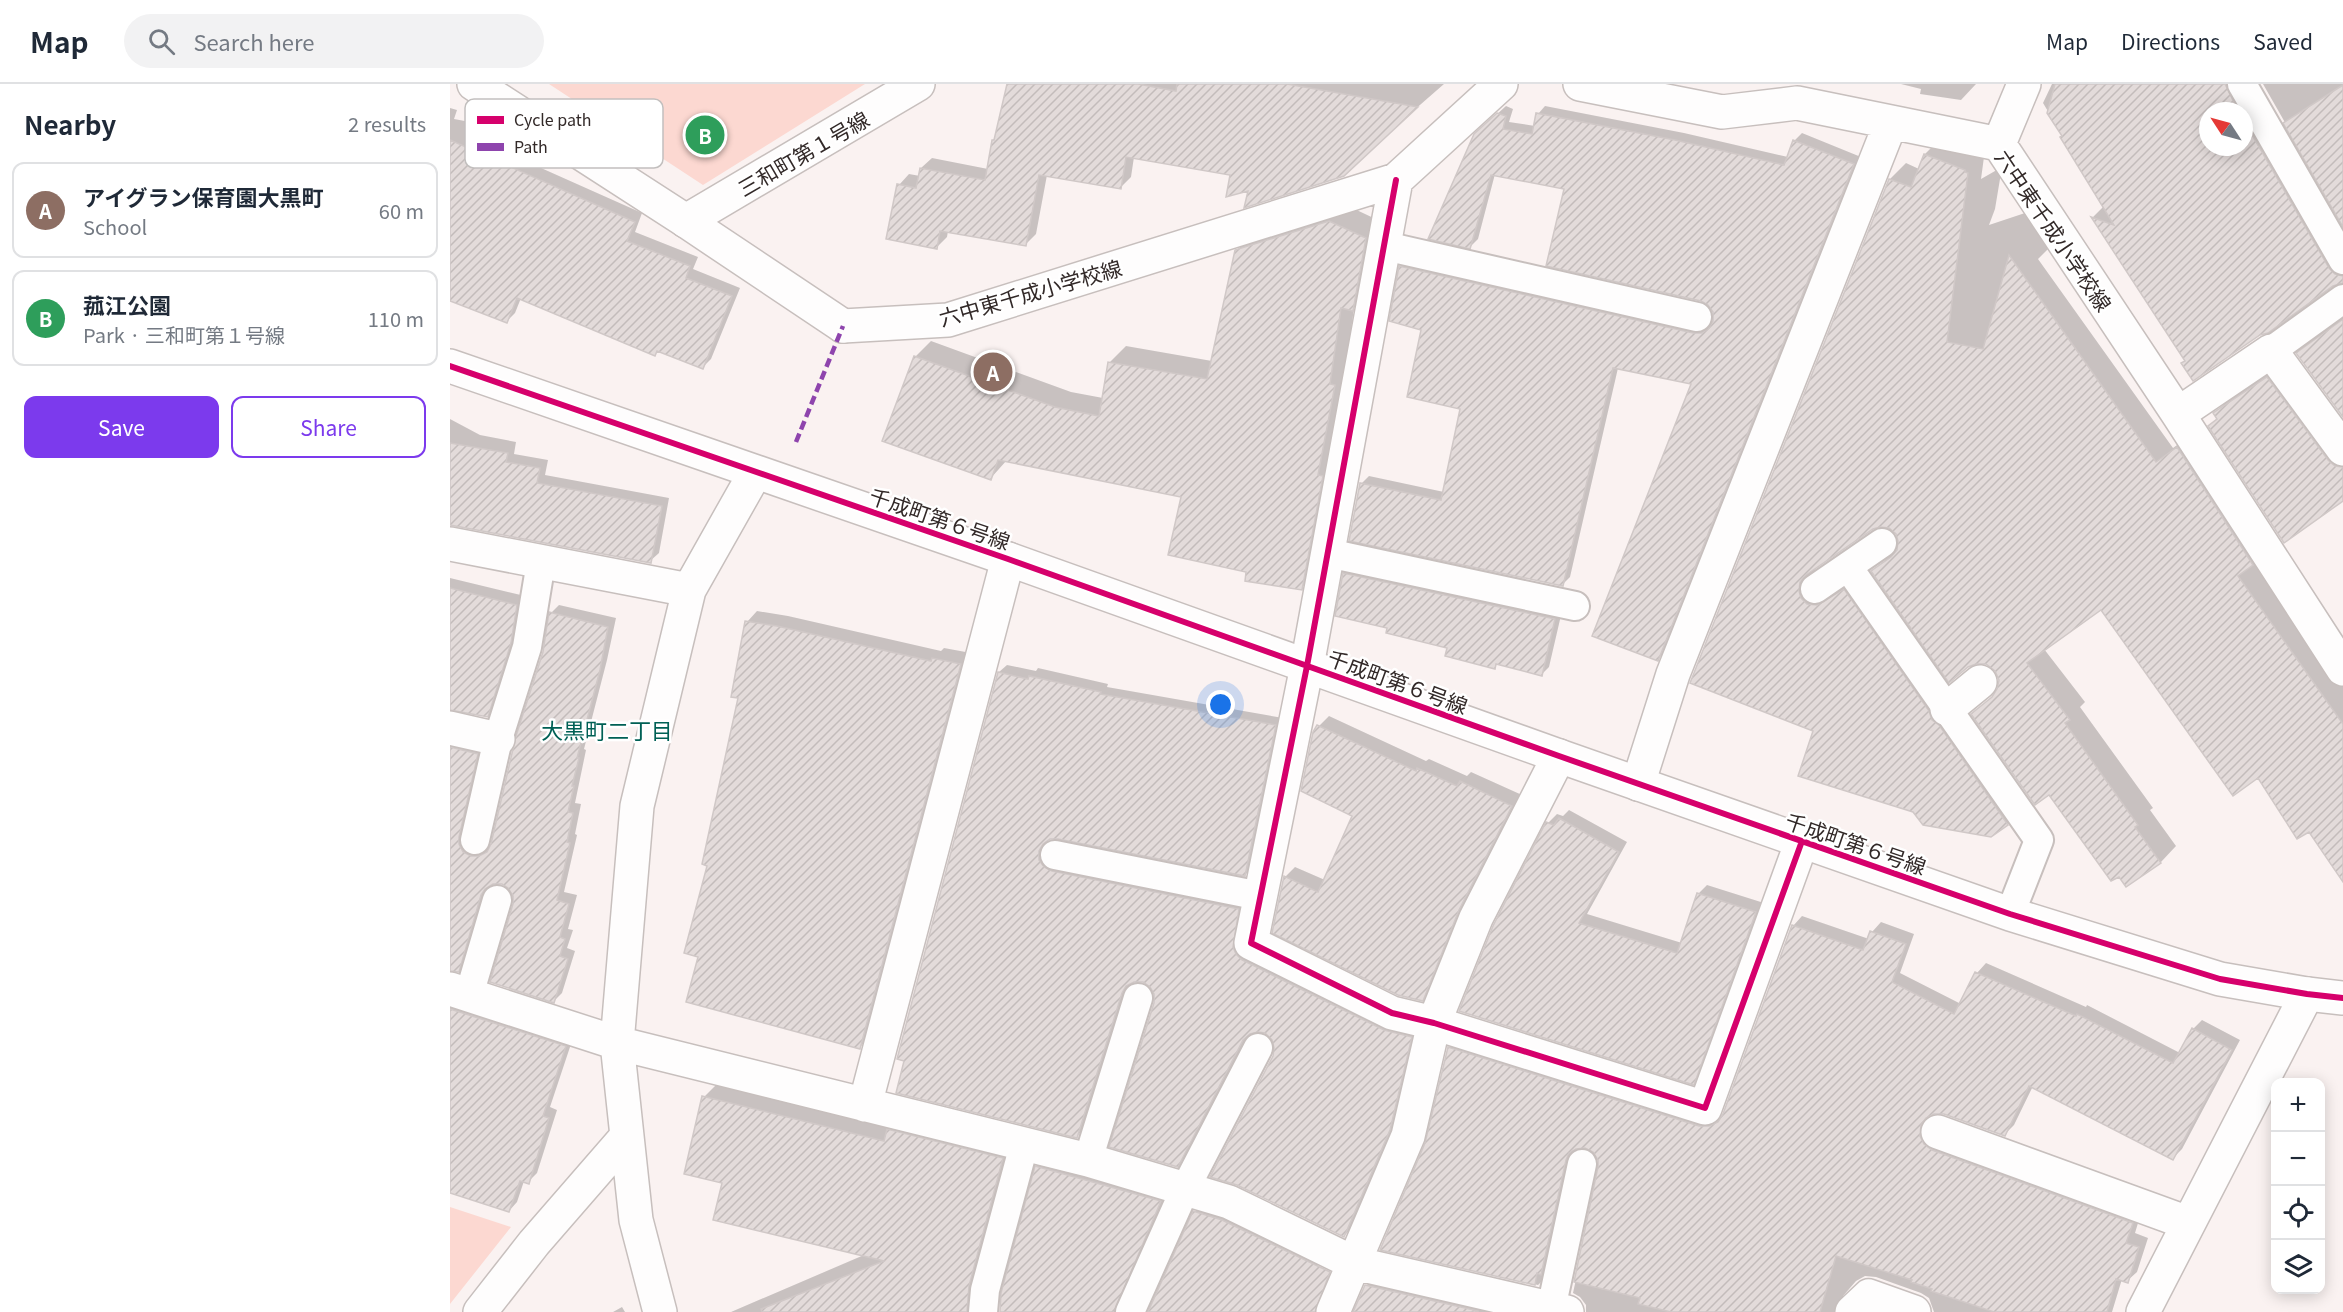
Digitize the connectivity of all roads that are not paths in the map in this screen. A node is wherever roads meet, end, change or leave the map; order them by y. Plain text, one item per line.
1 (474, 84) edge
2 (918, 84) edge
3 (1501, 84) edge
4 (1580, 84) edge
5 (2024, 84) edge
6 (2242, 84) edge
7 (497, 99) edge
8 (1891, 122) junction
9 (1999, 144) junction
10 (604, 168) edge
11 (1396, 180) junction
12 (686, 221) junction
13 (1385, 246) junction
14 (2343, 260) edge
15 (2343, 299) edge
16 (1697, 317) dead end
17 (2271, 351) junction
18 (450, 366) edge
19 (2178, 414) junction
20 (2343, 449) edge
21 (755, 473) junction
22 (1882, 543) dead end
23 (450, 544) edge
24 (1328, 554) junction
25 (1008, 559) junction
26 (542, 562) junction
27 (1848, 567) junction
28 (1815, 589) dead end
29 (689, 590) junction
30 (1575, 606) dead end
31 (1307, 666) junction
32 (2343, 669) edge
33 (1980, 682) dead end
34 (1947, 709) junction
35 (450, 728) edge
36 (498, 739) junction
37 (1559, 756) junction
38 (1638, 784) junction
39 (475, 840) dead end
40 (1802, 841) junction
41 (1054, 855) dead end
42 (1260, 896) junction
43 (496, 900) dead end
44 (2010, 914) junction
45 (460, 992) edge
46 (2307, 994) junction
47 (1138, 998) dead end
48 (2343, 998) edge
49 (1434, 1023) junction
50 (617, 1043) junction
51 (1258, 1048) dead end
52 (865, 1105) junction
53 (1938, 1132) dead end
54 (627, 1136) junction
55 (1024, 1145) junction
56 (1088, 1160) junction
57 (1582, 1164) dead end
58 (1185, 1189) junction
59 (2188, 1223) junction
60 (1354, 1263) junction
61 (1559, 1310) edge
62 (480, 1312) edge
63 (660, 1312) edge
64 (983, 1312) edge
65 (1130, 1312) edge
66 (1333, 1312) edge
67 (1852, 1312) edge
68 (1914, 1312) edge
69 (2143, 1312) edge

1 - 7 street, 六中東千成小学校線
2 - 12 street, 三和町第１号線
3 - 11 street, 六中東千成小学校線
4 - 8 street, 六中東千成小学校線
5 - 9 street
6 - 14 lane
8 - 9 street, 六中東千成小学校線
8 - 38 street
9 - 19 street, 六中東千成小学校線
10 - 12 street, 六中東千成小学校線
11 - 12 street, 六中東千成小学校線
11 - 13 street
13 - 16 lane
13 - 24 street
15 - 17 lane
17 - 19 street
17 - 20 street
18 - 21 street, 千成町第６号線
19 - 32 street, 六中東千成小学校線
21 - 25 street, 千成町第６号線
21 - 29 street
22 - 27 lane
23 - 26 street
24 - 30 lane
24 - 31 street
25 - 31 street, 千成町第６号線
25 - 52 street
26 - 29 street
26 - 36 lane
27 - 28 lane
27 - 34 lane
29 - 50 street
31 - 37 street, 千成町第６号線
31 - 42 street
33 - 34 street
34 - 44 lane
35 - 36 street
36 - 39 lane
37 - 38 street, 千成町第６号線
37 - 49 street
38 - 40 street, 千成町第６号線
40 - 44 street, 千成町第６号線
40 - 49 street
41 - 42 lane
42 - 49 street
43 - 45 lane
44 - 46 street, 千成町第６号線
45 - 50 street
46 - 48 street, 千成町第６号線
46 - 59 street
47 - 56 lane
49 - 60 street
50 - 52 street
50 - 54 street
51 - 58 lane
52 - 55 street
53 - 59 street
54 - 62 street
54 - 63 street
55 - 56 street
55 - 64 lane
56 - 58 street
57 - 61 lane
58 - 60 street
58 - 65 lane
59 - 69 street
60 - 61 street
60 - 66 street
67 - 68 street

